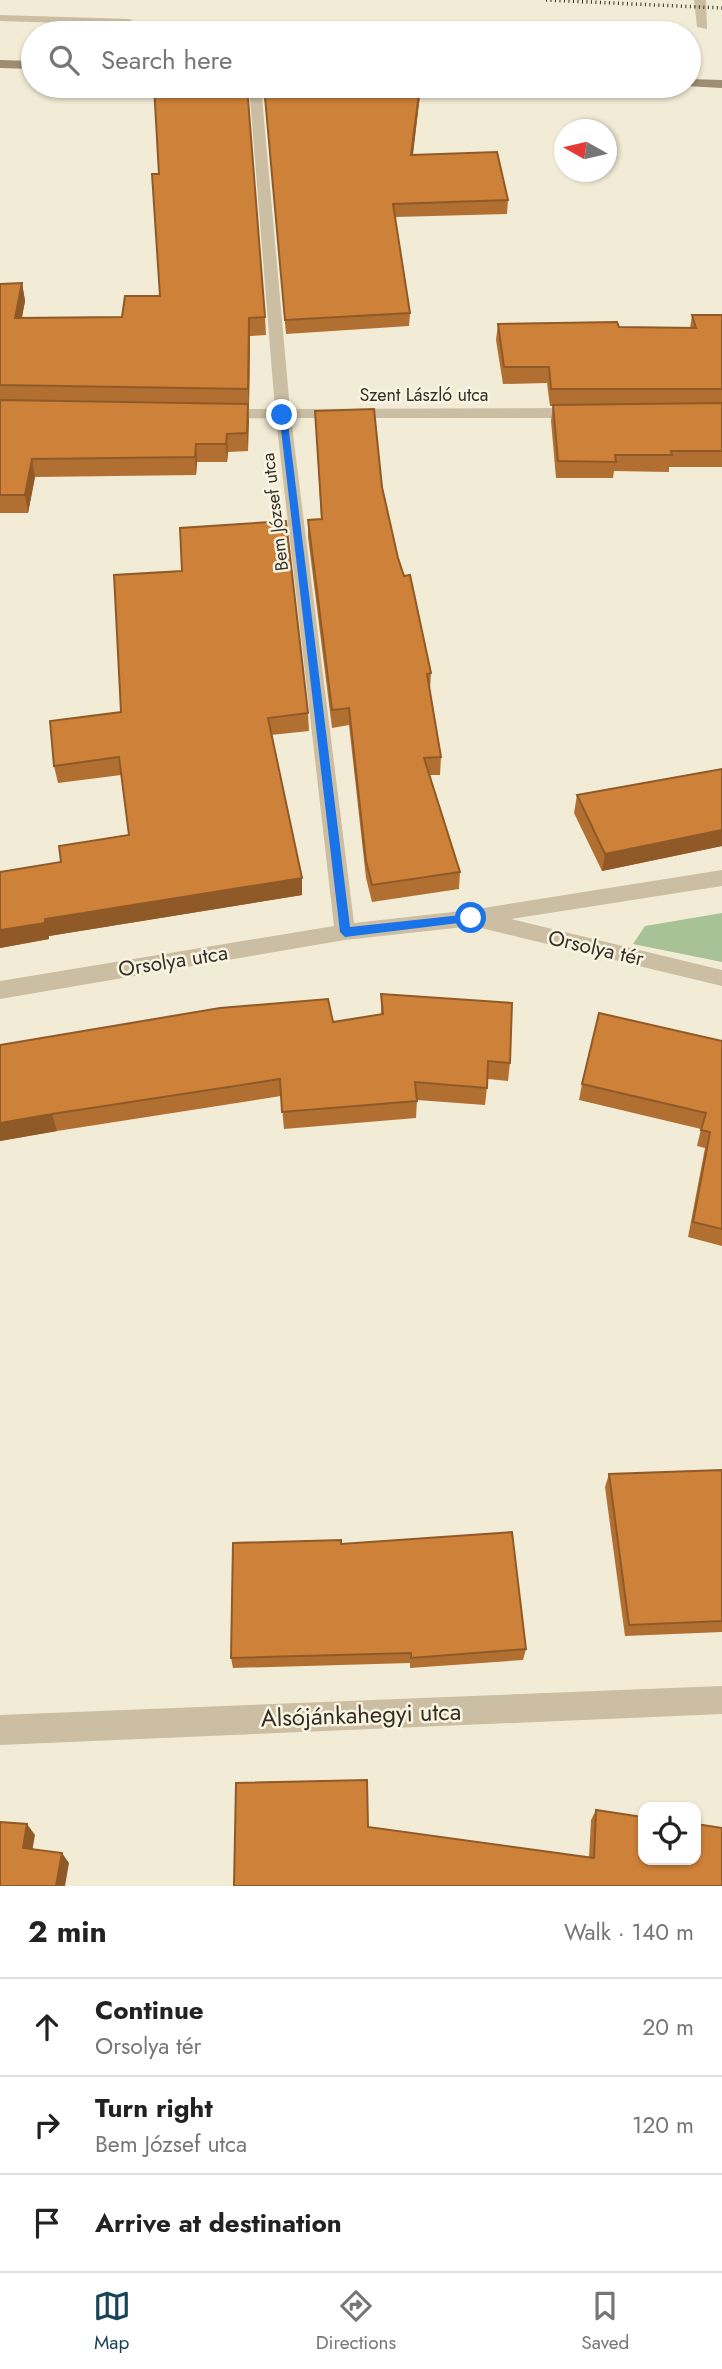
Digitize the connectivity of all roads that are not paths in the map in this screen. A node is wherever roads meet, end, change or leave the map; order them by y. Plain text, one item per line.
1 (700, 0) edge
2 (0, 18) edge
3 (98, 21) edge
4 (702, 27) dead end
5 (0, 64) edge
6 (21, 65) edge
7 (701, 83) edge
8 (722, 84) edge
9 (256, 98) edge
10 (598, 413) edge
11 (202, 414) edge
12 (282, 415) junction
13 (722, 878) edge
14 (471, 918) junction
15 (345, 932) junction
16 (722, 978) edge
17 (0, 990) edge
18 (722, 1700) edge
19 (0, 1730) edge

1 - 4 street
2 - 3 street
5 - 6 main road
7 - 8 main road
9 - 12 street, Bem József utca
10 - 12 street, Szent László utca
11 - 12 street, Szent László utca
12 - 15 street, Bem József utca
13 - 14 street, Orsolya tér
14 - 15 street, Orsolya tér
14 - 16 street, Orsolya tér
15 - 17 street, Orsolya utca
18 - 19 street, Alsójánkahegyi utca

